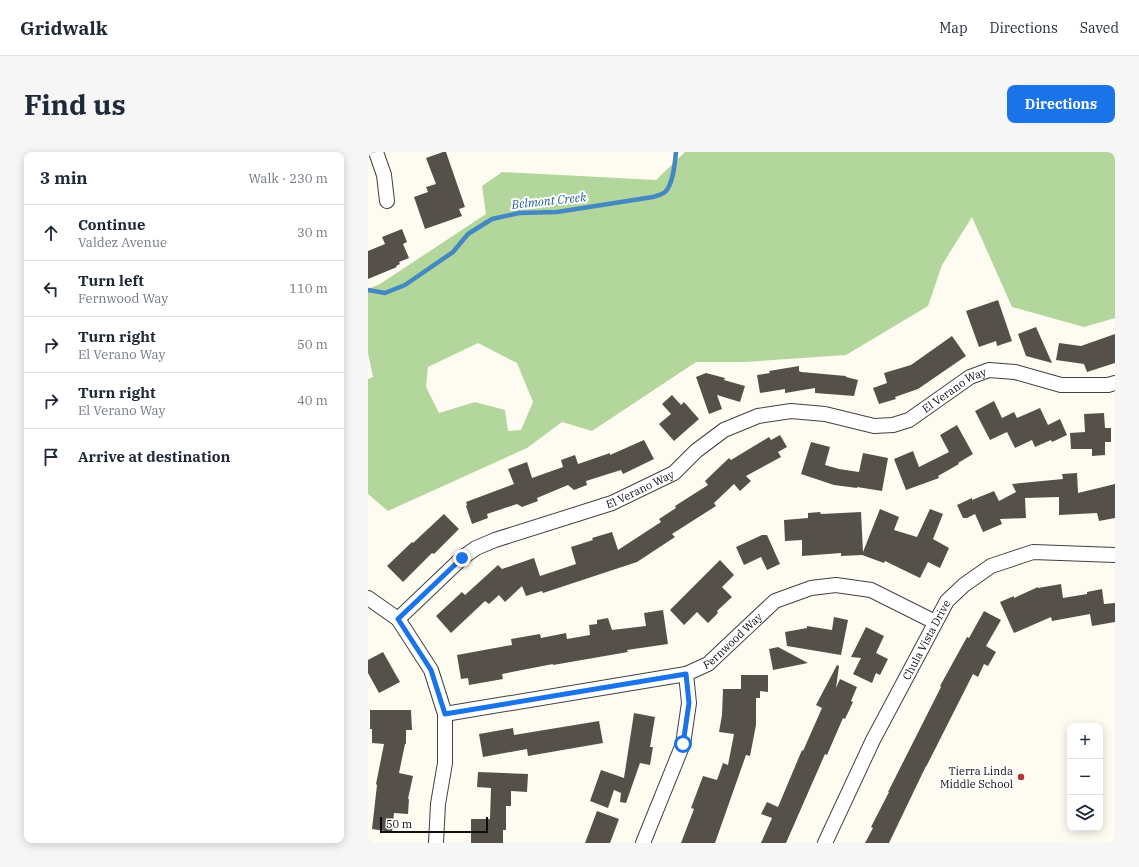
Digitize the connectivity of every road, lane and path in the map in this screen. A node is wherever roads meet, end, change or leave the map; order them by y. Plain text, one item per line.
1 (376, 152) edge
2 (387, 201) dead end
3 (1115, 383) edge
4 (1115, 555) edge
5 (368, 598) edge
6 (398, 619) junction
7 (935, 622) junction
8 (686, 674) junction
9 (445, 714) junction
10 (436, 843) edge
11 (643, 843) edge
12 (825, 843) edge

1 - 2 street
3 - 6 street, El Verano Way
4 - 7 street, Chula Vista Drive
5 - 6 street
6 - 9 street
7 - 8 street, Fernwood Way
7 - 12 street, Chula Vista Drive
8 - 9 street, Fernwood Way
8 - 11 street
9 - 10 street

